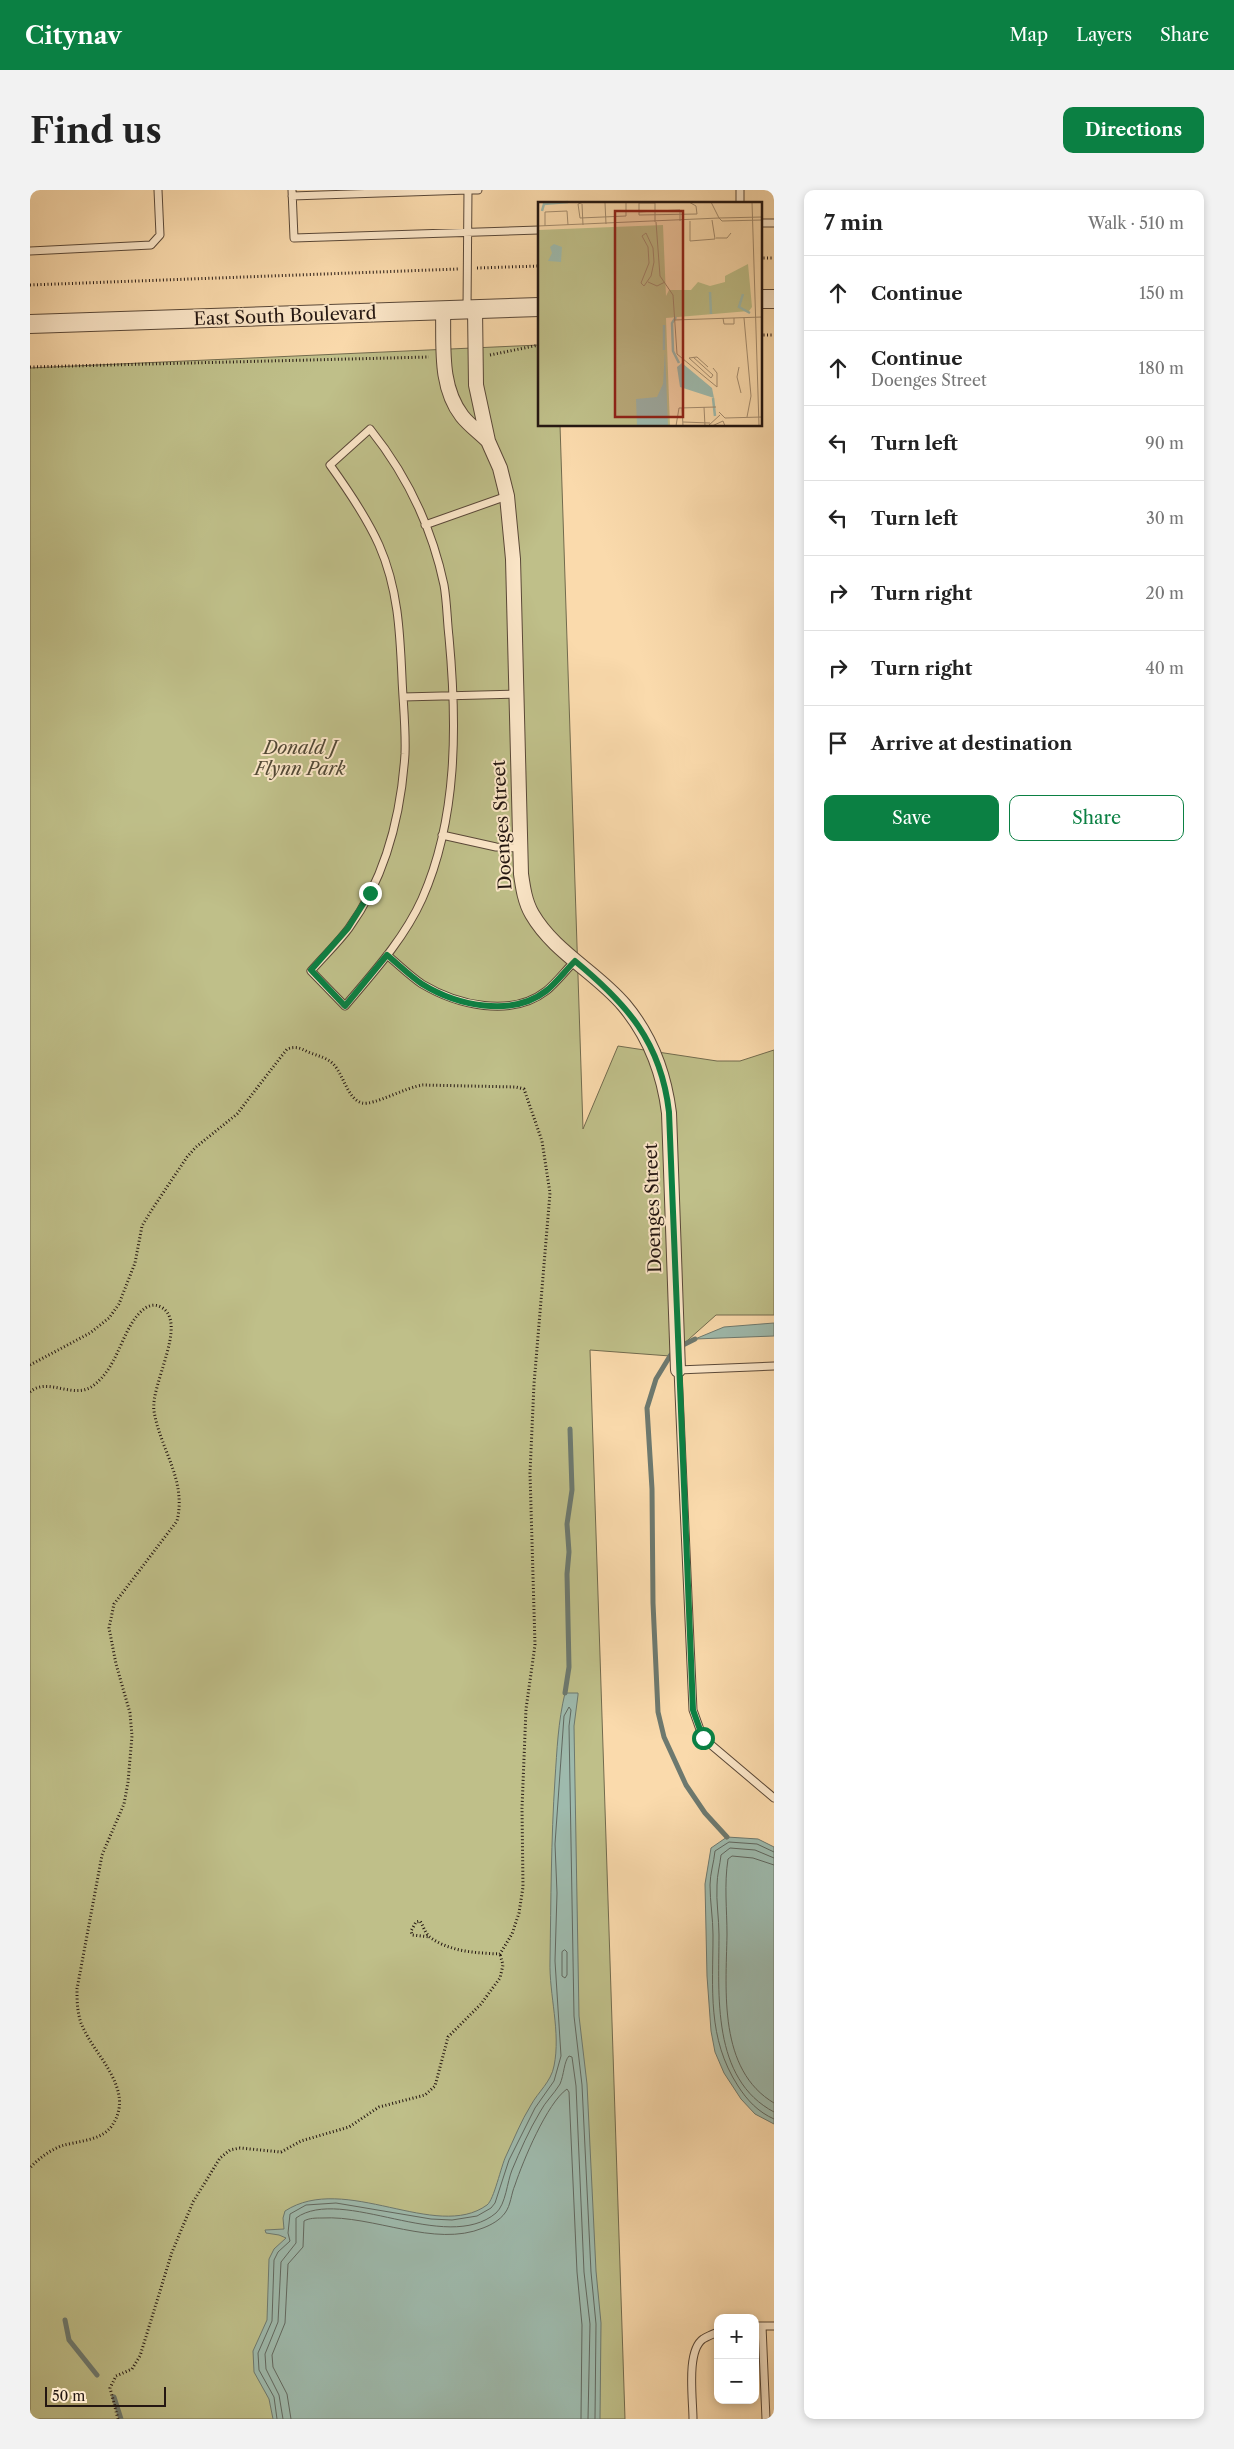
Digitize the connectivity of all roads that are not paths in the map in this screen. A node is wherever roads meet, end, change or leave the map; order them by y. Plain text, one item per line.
1 (158, 190) edge
2 (468, 190) edge
3 (478, 190) edge
4 (292, 193) edge
5 (538, 230) edge
6 (470, 233) junction
7 (30, 251) edge
8 (538, 307) edge
9 (471, 309) junction
10 (443, 310) junction
11 (30, 324) edge
12 (488, 441) junction
13 (507, 496) junction
14 (425, 525) junction
15 (516, 694) junction
16 (453, 696) junction
17 (403, 697) junction
18 (442, 835) junction
19 (519, 848) junction
20 (387, 955) junction
21 (575, 961) junction
22 (774, 1366) edge
23 (678, 1370) junction
24 (774, 1798) edge
25 (759, 2326) edge
26 (774, 2326) edge
27 (714, 2334) edge
28 (694, 2419) edge
29 (766, 2419) edge

1 - 7 lane
2 - 3 lane
2 - 4 lane
2 - 6 lane
4 - 6 lane
5 - 6 lane
6 - 9 lane
8 - 9 street, East South Boulevard
9 - 10 street, East South Boulevard
9 - 12 street, Doenges Street
10 - 11 street, East South Boulevard
10 - 12 street, Doenges Street
12 - 13 street, Doenges Street
13 - 14 lane
13 - 15 street, Doenges Street
14 - 16 lane
14 - 17 lane
15 - 16 lane
15 - 19 street, Doenges Street
16 - 17 lane
16 - 18 lane
17 - 20 lane
18 - 19 lane
18 - 20 lane
19 - 21 street, Doenges Street
20 - 21 lane
21 - 23 street, Doenges Street
22 - 23 lane
23 - 24 lane
25 - 26 lane
25 - 29 lane
27 - 28 lane

